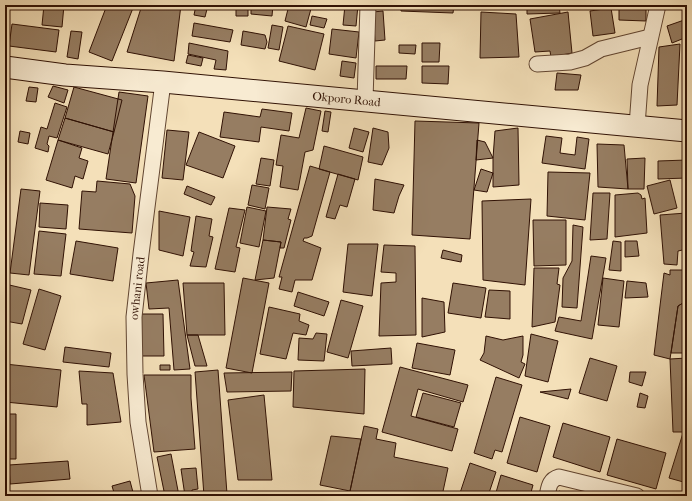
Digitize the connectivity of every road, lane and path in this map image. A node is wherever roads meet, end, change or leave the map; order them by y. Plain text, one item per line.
1 (368, 5) edge
2 (658, 5) edge
3 (650, 37) junction
4 (537, 64) dead end
5 (5, 67) edge
6 (163, 82) junction
7 (365, 100) junction
8 (637, 126) junction
9 (687, 131) edge
10 (150, 496) edge
11 (547, 496) edge
12 (637, 496) edge

1 - 7 street
2 - 3 street
3 - 4 street
3 - 8 street
5 - 6 main road, Okporo Road
6 - 7 main road, Okporo Road
6 - 10 street, owhani road
7 - 8 main road, Okporo Road
8 - 9 main road, Okporo Road
11 - 12 street

